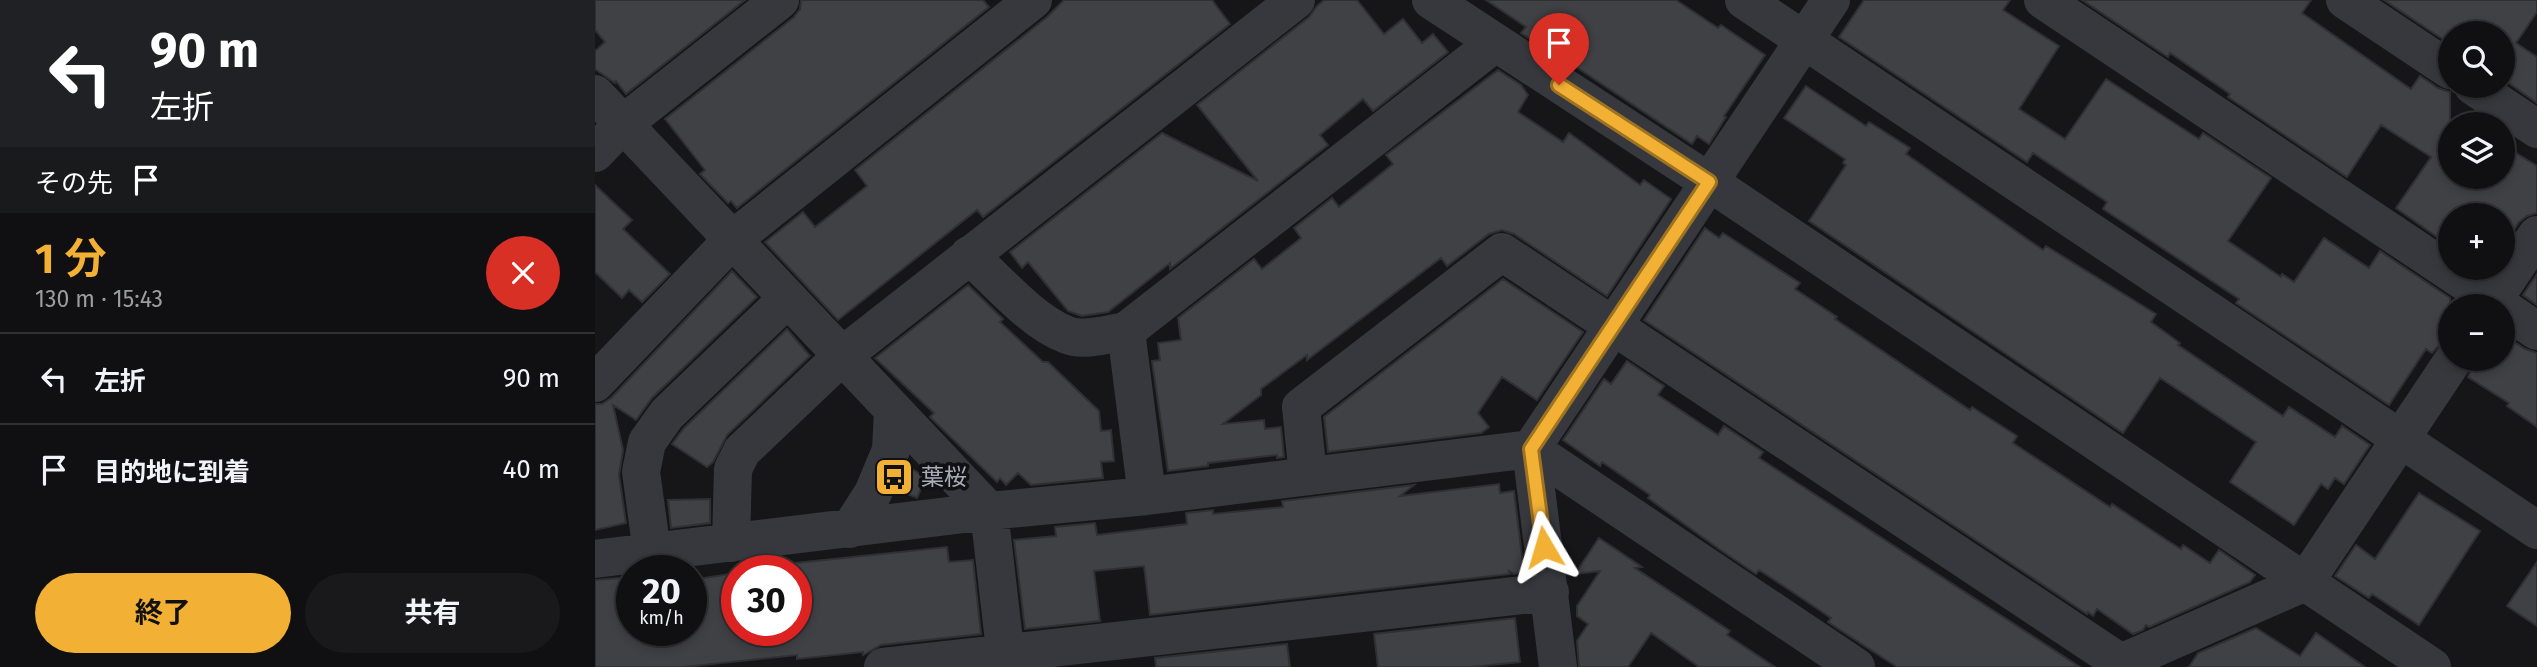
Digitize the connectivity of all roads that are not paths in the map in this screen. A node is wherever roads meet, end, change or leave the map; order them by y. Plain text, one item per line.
1 (780, 0) edge
2 (1033, 0) edge
3 (1296, 0) edge
4 (1431, 0) edge
5 (1744, 0) edge
6 (1831, 0) edge
7 (2043, 0) edge
8 (2345, 0) edge
9 (1804, 40) junction
10 (1495, 43) junction
11 (2438, 62) edge
12 (595, 94) edge
13 (2491, 98) edge
14 (623, 124) junction
15 (2537, 129) edge
16 (595, 153) edge
17 (1709, 182) junction
18 (2537, 235) edge
19 (732, 240) junction
20 (969, 255) junction
21 (2480, 294) edge
22 (2502, 294) edge
23 (787, 299) junction
24 (2515, 317) edge
25 (1613, 324) junction
26 (1126, 331) junction
27 (2537, 331) edge
28 (842, 356) junction
29 (2446, 371) edge
30 (595, 383) edge
31 (893, 411) junction
32 (2401, 439) junction
33 (1531, 449) junction
34 (1308, 476) junction
35 (1147, 496) junction
36 (989, 511) junction
37 (851, 528) junction
38 (2537, 530) edge
39 (731, 543) junction
40 (652, 552) junction
41 (595, 559) edge
42 (2305, 582) junction
43 (1550, 592) junction
44 (1007, 660) edge
45 (2120, 666) edge
46 (883, 667) edge
47 (1559, 667) edge
48 (1856, 667) edge
49 (2432, 667) edge

1 - 14 street
2 - 19 street
3 - 20 street
4 - 10 street
5 - 9 street
6 - 9 street
7 - 21 street
8 - 11 street
9 - 17 street
9 - 32 street
10 - 17 street
10 - 26 street
12 - 14 street
13 - 15 street
14 - 16 street
14 - 19 street
17 - 25 street
17 - 42 street
18 - 22 street
19 - 23 street
19 - 30 street
20 - 26 street
20 - 28 street
23 - 28 street
23 - 40 street
24 - 27 street
25 - 33 street
25 - 34 street
25 - 45 street
26 - 35 street
28 - 31 street
28 - 39 street
29 - 32 street
31 - 36 street
31 - 37 street
32 - 38 street
32 - 42 street
33 - 34 street
33 - 43 street
33 - 48 street
34 - 35 street
35 - 36 street
36 - 37 street
36 - 44 street
37 - 39 street
39 - 40 street
40 - 41 street
42 - 45 street
42 - 49 street
43 - 44 street
43 - 47 street
44 - 46 street

